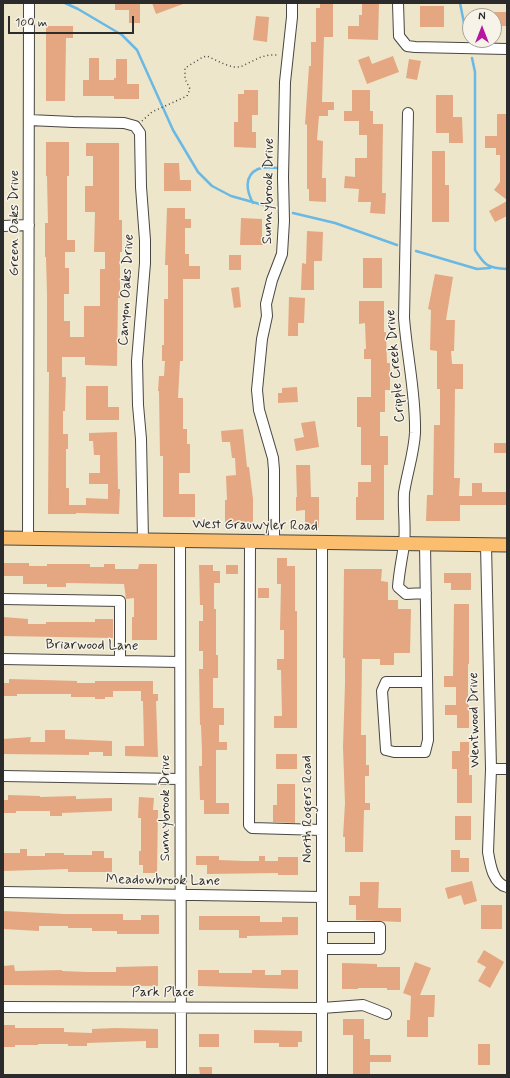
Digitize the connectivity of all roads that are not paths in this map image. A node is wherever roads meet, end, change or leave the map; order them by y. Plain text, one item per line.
1 (29, 3) edge
2 (292, 3) edge
3 (398, 3) edge
4 (507, 49) edge
5 (408, 113) dead end
6 (29, 120) junction
7 (29, 225) junction
8 (3, 226) edge
9 (3, 538) edge
10 (28, 538) junction
11 (144, 540) junction
12 (180, 541) junction
13 (250, 542) junction
14 (274, 542) junction
15 (322, 542) junction
16 (404, 544) junction
17 (425, 544) junction
18 (486, 545) junction
19 (507, 545) edge
20 (426, 593) junction
21 (3, 599) edge
22 (3, 658) edge
23 (120, 660) junction
24 (180, 662) junction
25 (427, 682) junction
26 (491, 769) junction
27 (507, 769) edge
28 (3, 776) edge
29 (180, 779) junction
30 (322, 830) junction
31 (507, 887) edge
32 (3, 892) edge
33 (180, 895) junction
34 (322, 897) junction
35 (322, 927) junction
36 (322, 949) junction
37 (3, 1006) edge
38 (180, 1007) junction
39 (322, 1008) junction
40 (386, 1014) dead end
41 (181, 1075) edge
42 (322, 1075) edge

1 - 6 street, Green Oaks Drive
2 - 14 street, Sunnybrook Drive
3 - 4 street
5 - 16 street, Cripple Creek Drive
6 - 7 street, Green Oaks Drive
6 - 11 street, Canyon Oaks Drive
7 - 8 street
7 - 10 street, Green Oaks Drive
9 - 10 main road, West Grauwyler Road
10 - 11 main road, West Grauwyler Road
11 - 12 main road, West Grauwyler Road
12 - 13 main road, West Grauwyler Road
12 - 24 street, Sunnybrook Drive
13 - 14 main road, West Grauwyler Road
13 - 30 street
14 - 15 main road, West Grauwyler Road
15 - 16 main road, West Grauwyler Road
15 - 30 street, North Rogers Road
16 - 17 main road, West Grauwyler Road
16 - 20 street, Cripple Creek Drive
17 - 18 main road, West Grauwyler Road
17 - 20 street
18 - 19 main road, West Grauwyler Road
18 - 26 street, Wentwood Drive
20 - 25 street
21 - 23 street
22 - 23 street, Briarwood Lane
23 - 24 street, Briarwood Lane
24 - 29 street, Sunnybrook Drive
25 - 25 street
26 - 27 street
26 - 31 street, Wentwood Drive
28 - 29 street
29 - 33 street, Sunnybrook Drive
30 - 34 street, North Rogers Road
32 - 33 street, Meadowbrook Lane
33 - 34 street, Meadowbrook Lane
33 - 38 street, Sunnybrook Drive
34 - 35 street, North Rogers Road
35 - 36 street, North Rogers Road
35 - 36 street
36 - 39 street, North Rogers Road
37 - 38 street, Park Place
38 - 39 street, Park Place
38 - 41 street, Sunnybrook Drive
39 - 40 street, Park Place
39 - 42 street, North Rogers Road

